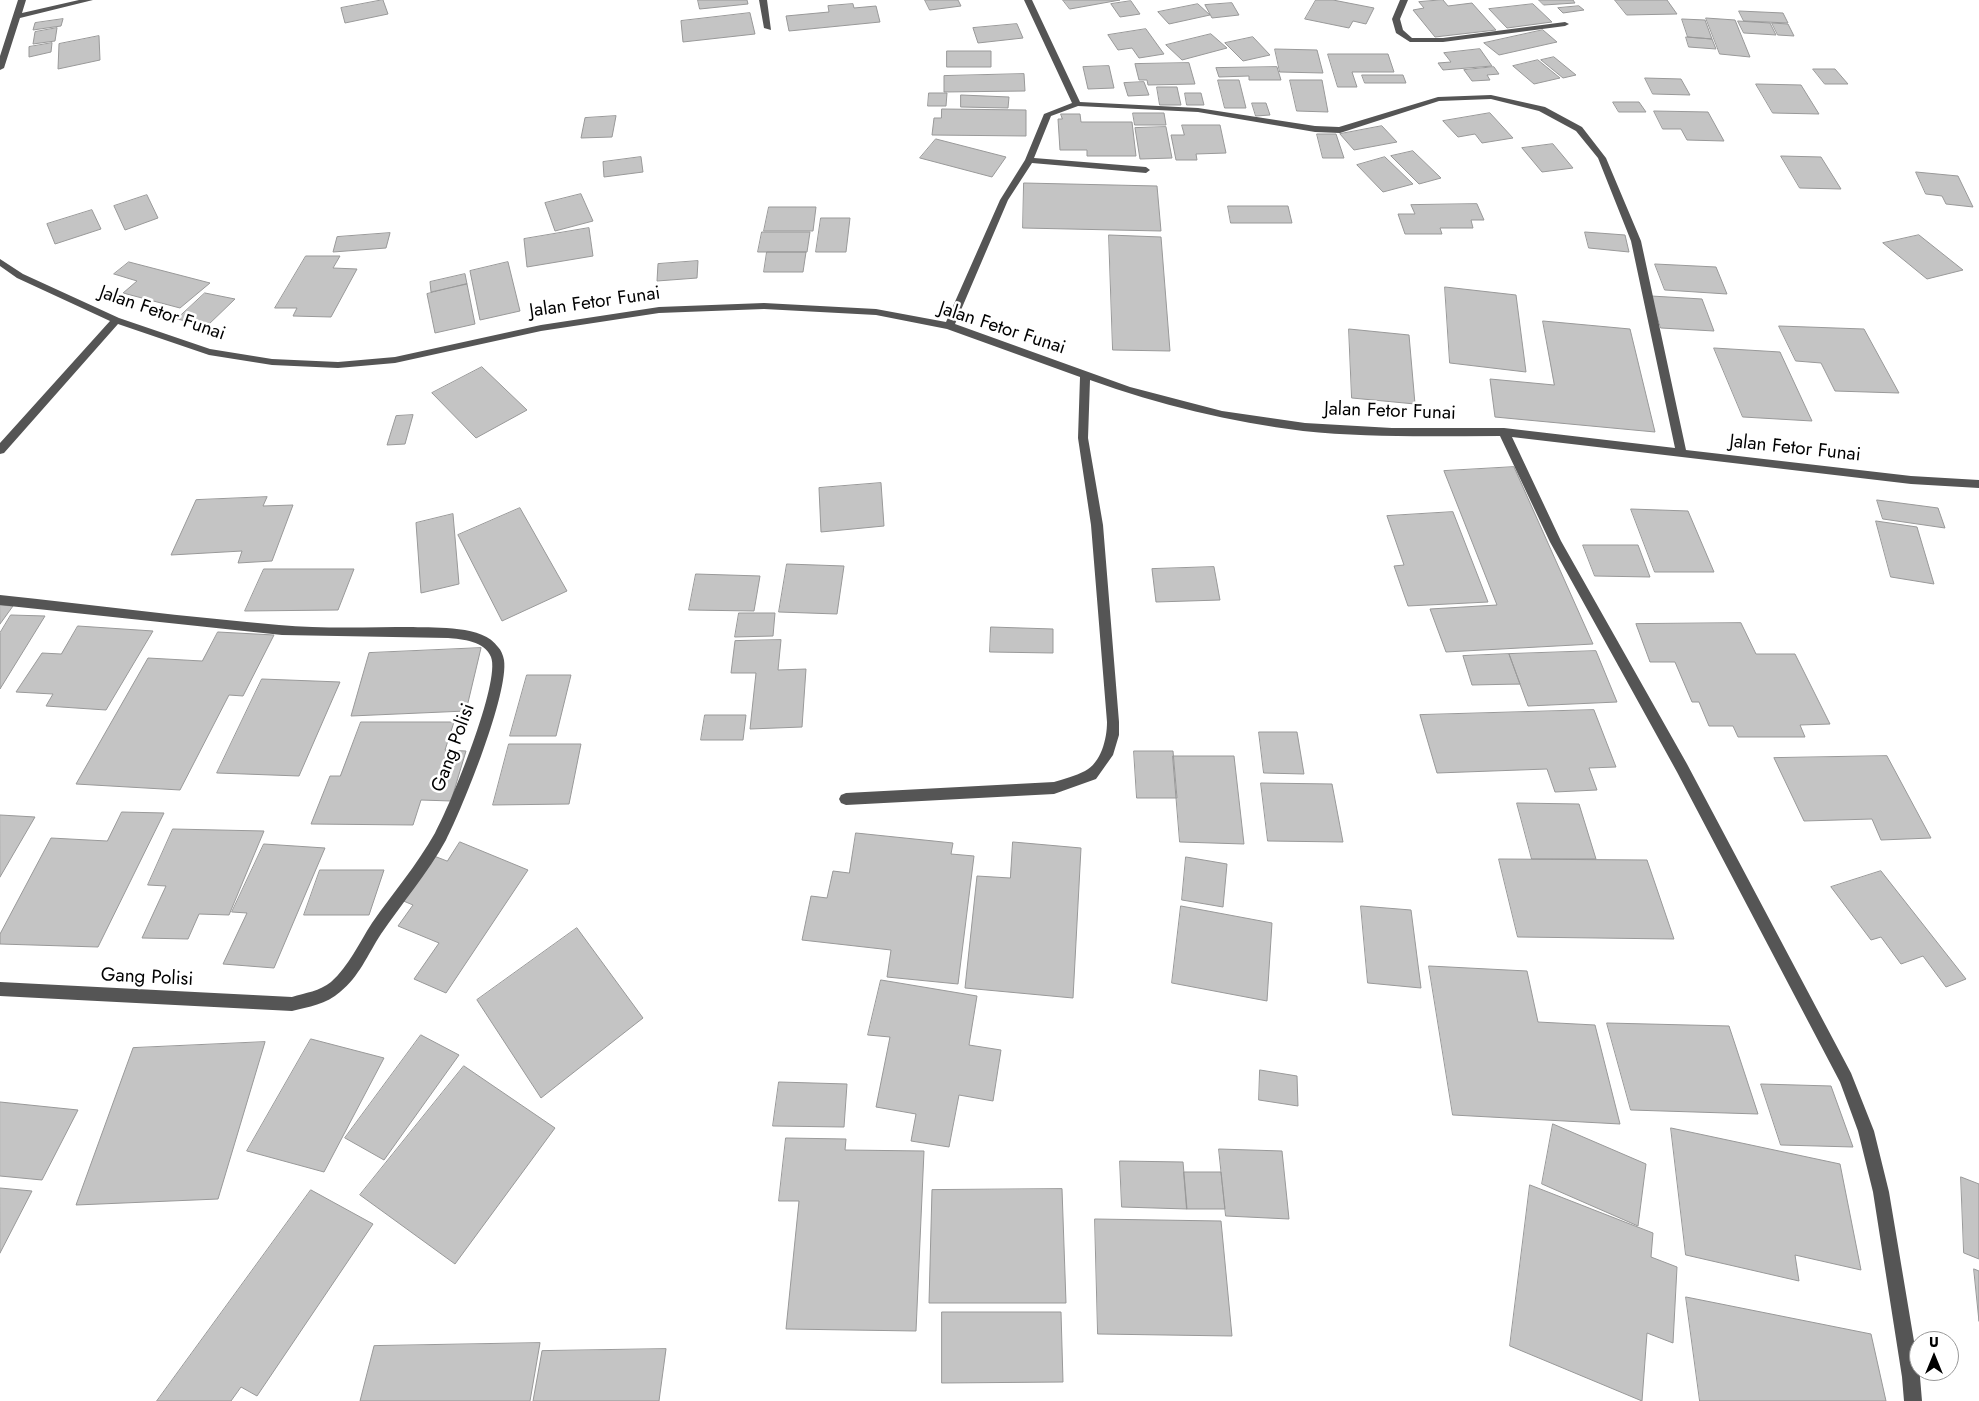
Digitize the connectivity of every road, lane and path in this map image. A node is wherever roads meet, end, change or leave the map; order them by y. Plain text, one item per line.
1 (22, 0) edge
2 (89, 0) edge
3 (763, 0) edge
4 (1028, 0) edge
5 (1404, 0) edge
6 (18, 16) junction
7 (1565, 24) dead end
8 (768, 28) dead end
9 (0, 67) edge
10 (1076, 104) junction
11 (1029, 160) junction
12 (1146, 170) dead end
13 (0, 262) edge
14 (116, 320) junction
15 (949, 326) junction
16 (1086, 375) junction
17 (1504, 432) junction
18 (0, 450) edge
19 (1682, 454) junction
20 (1979, 484) edge
21 (0, 600) edge
22 (846, 799) dead end
23 (0, 989) edge
24 (1913, 1401) edge

1 - 6 street
2 - 6 street
3 - 8 street
4 - 10 street
5 - 7 street
6 - 9 street
10 - 11 street
10 - 19 street
11 - 12 street
11 - 15 street
13 - 14 street, Jalan Fetor Funai
14 - 15 street, Jalan Fetor Funai
14 - 18 street
15 - 16 street, Jalan Fetor Funai
16 - 17 street, Jalan Fetor Funai
16 - 22 street
17 - 19 street, Jalan Fetor Funai
17 - 24 street
19 - 20 street, Jalan Fetor Funai
21 - 23 street, Gang Polisi

